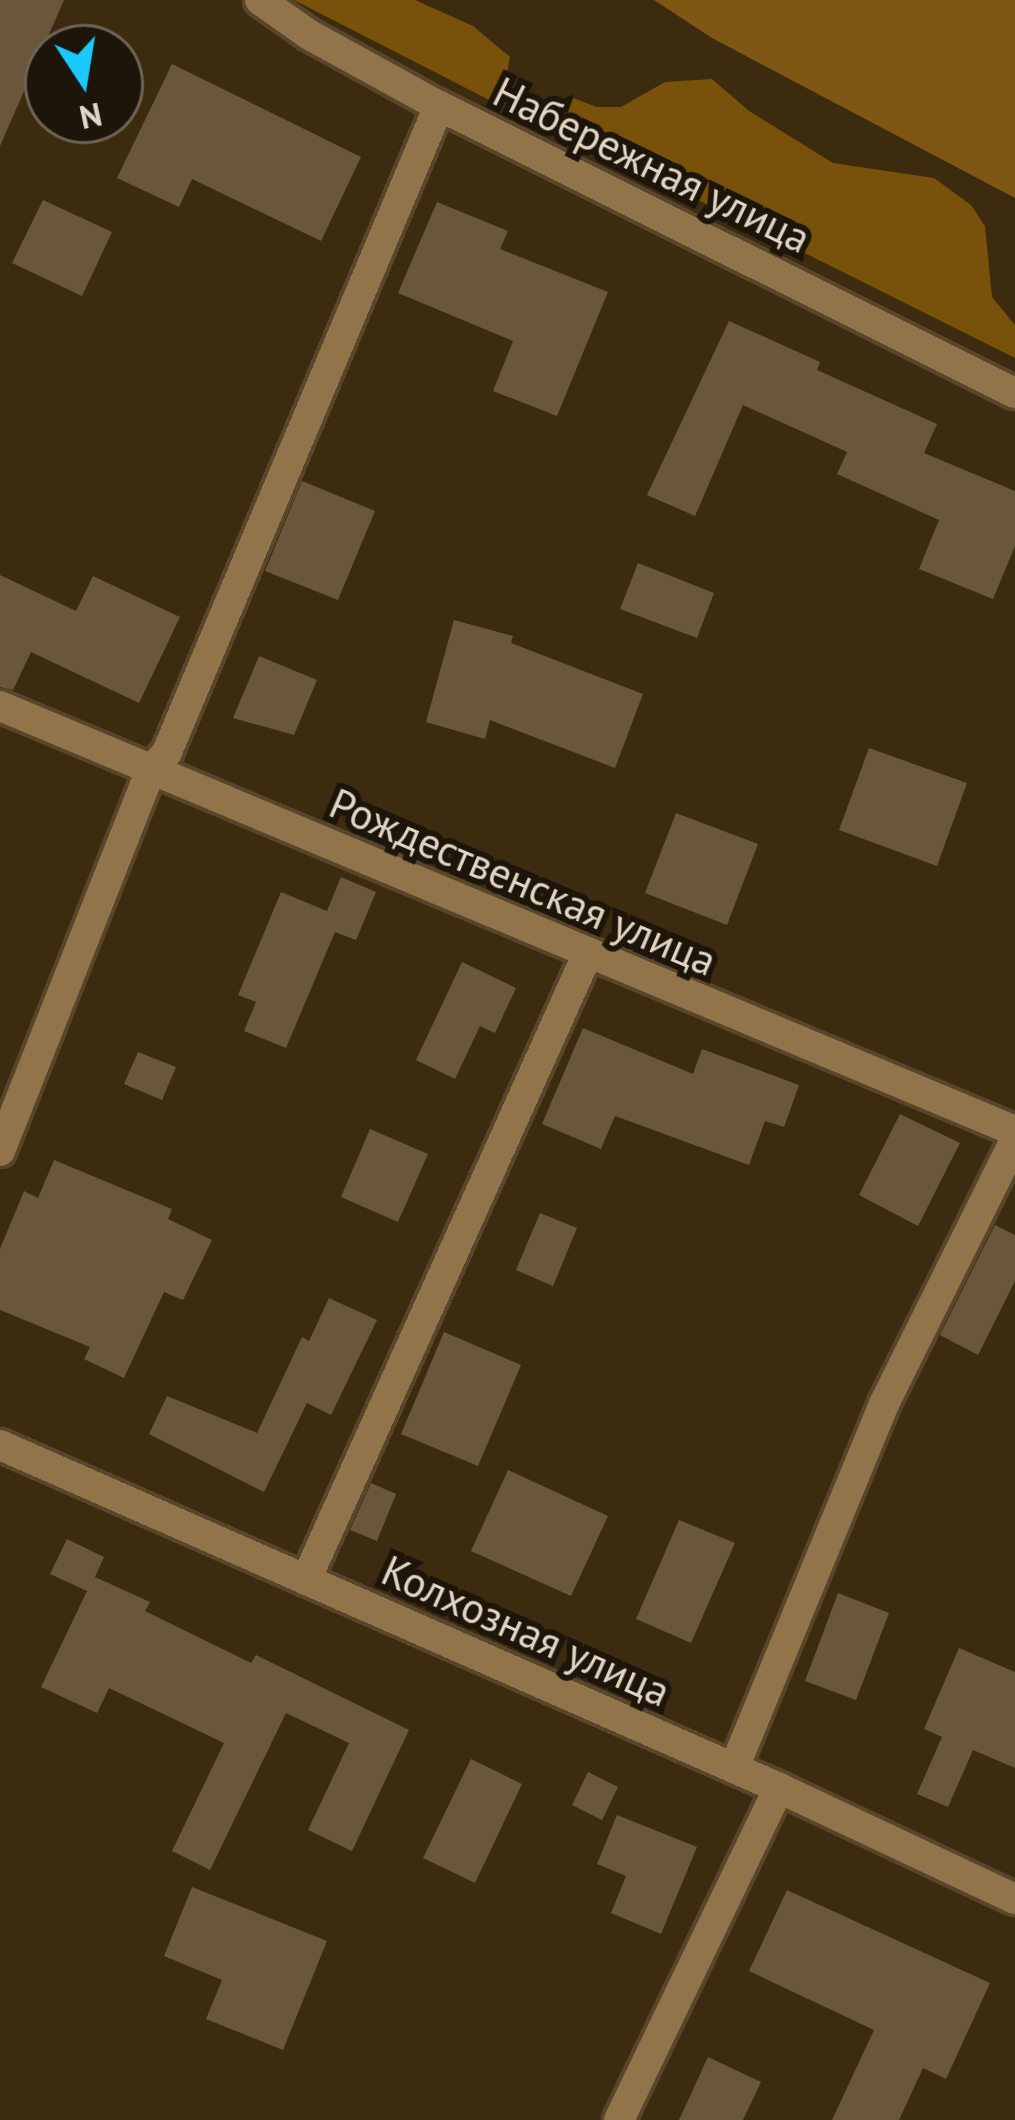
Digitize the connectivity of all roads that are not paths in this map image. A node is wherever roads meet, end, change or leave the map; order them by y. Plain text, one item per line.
1 (260, 0) edge
2 (439, 106) junction
3 (1015, 393) edge
4 (0, 706) edge
5 (151, 770) junction
6 (587, 955) junction
7 (1015, 1136) edge
8 (0, 1151) edge
9 (0, 1445) edge
10 (306, 1580) junction
11 (734, 1768) junction
12 (779, 1788) junction
13 (1015, 1899) edge
14 (619, 2120) edge

1 - 2 street, Набережная улица
2 - 3 street, Набережная улица
2 - 5 street
4 - 5 street, Рождественская улица
5 - 6 street, Рождественская улица
5 - 8 street
6 - 7 street, Рождественская улица
6 - 10 street
7 - 11 street
9 - 10 street, Колхозная улица
10 - 11 street, Колхозная улица
11 - 12 street, Колхозная улица
12 - 13 street, Колхозная улица
12 - 14 street

